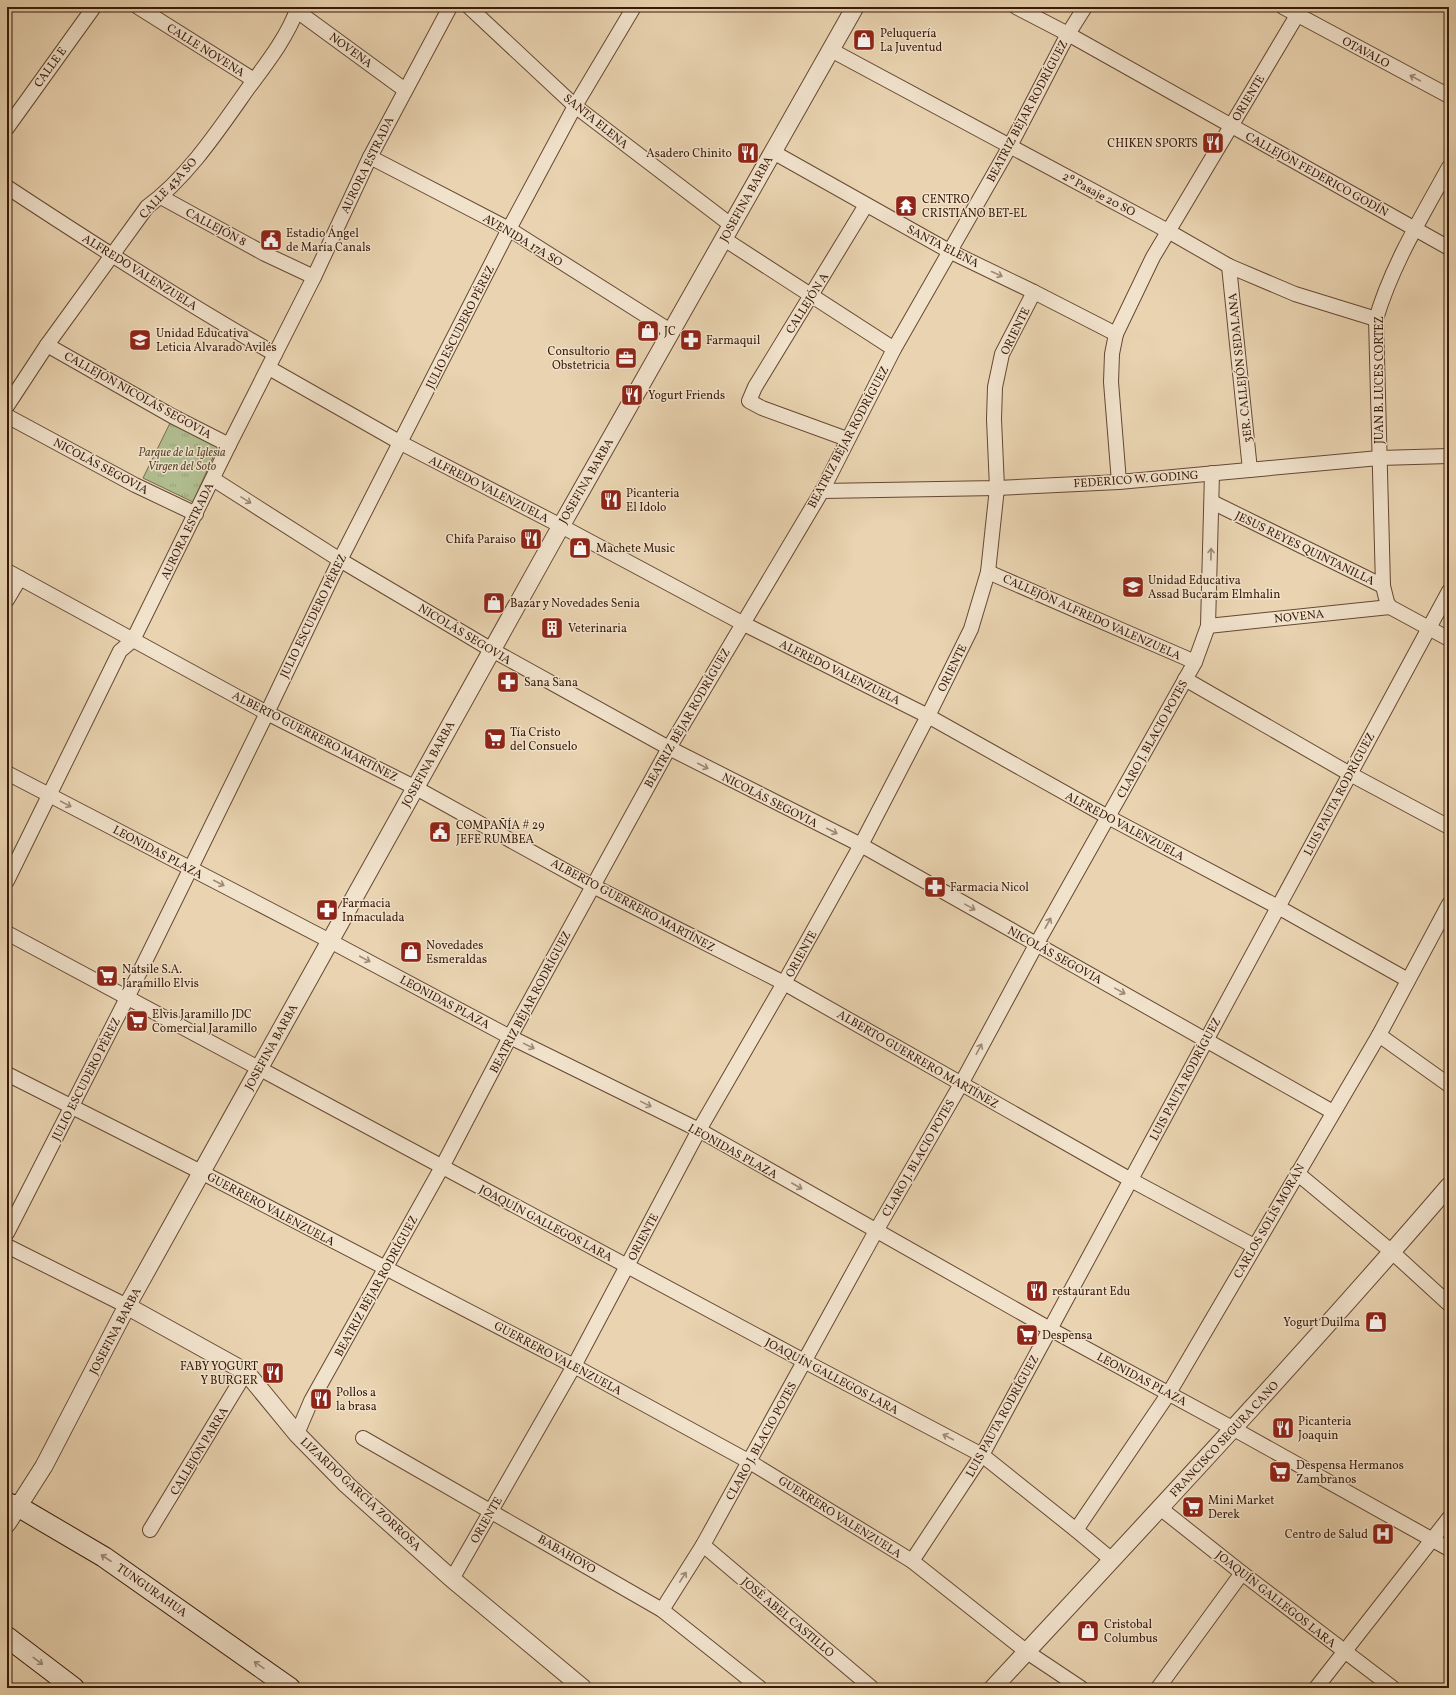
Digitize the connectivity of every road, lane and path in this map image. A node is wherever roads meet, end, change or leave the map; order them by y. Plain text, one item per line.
1 (94, 7) edge
2 (138, 7) edge
3 (450, 7) edge
4 (470, 7) edge
5 (634, 7) edge
6 (855, 7) edge
7 (1016, 7) edge
8 (1085, 7) edge
9 (1283, 7) edge
10 (297, 9) edge
11 (1300, 11) edge
12 (1068, 34) junction
13 (831, 50) junction
14 (254, 80) junction
15 (405, 90) junction
16 (1449, 96) edge
17 (575, 106) junction
18 (1232, 126) junction
19 (7, 128) edge
20 (1010, 146) junction
21 (773, 152) junction
22 (370, 157) junction
23 (1449, 167) edge
24 (7, 187) edge
25 (161, 197) junction
26 (866, 205) junction
27 (1415, 229) junction
28 (509, 230) junction
29 (728, 232) junction
30 (1168, 232) junction
31 (1449, 248) edge
32 (949, 251) junction
33 (112, 256) junction
34 (1229, 266) junction
35 (314, 277) junction
36 (1034, 292) junction
37 (812, 295) junction
38 (1376, 319) junction
39 (672, 332) junction
40 (1116, 334) junction
41 (47, 346) junction
42 (894, 349) junction
43 (275, 354) junction
44 (269, 368) junction
45 (7, 406) edge
46 (7, 416) edge
47 (847, 439) junction
48 (401, 443) junction
49 (229, 445) junction
50 (1449, 456) edge
51 (1379, 458) junction
52 (1250, 470) junction
53 (1212, 473) junction
54 (213, 479) junction
55 (1119, 482) junction
56 (997, 488) junction
57 (822, 491) junction
58 (1212, 502) junction
59 (196, 514) junction
60 (561, 526) junction
61 (340, 560) junction
62 (7, 571) edge
63 (988, 572) junction
64 (20, 578) junction
65 (1383, 586) junction
66 (1449, 591) edge
67 (7, 600) edge
68 (1390, 607) junction
69 (742, 623) junction
70 (1208, 626) junction
71 (1428, 628) junction
72 (1449, 639) edge
73 (133, 640) junction
74 (492, 650) junction
75 (1195, 662) junction
76 (1185, 679) junction
77 (267, 713) junction
78 (928, 716) junction
79 (669, 748) junction
80 (7, 773) edge
81 (1350, 774) junction
82 (416, 788) junction
83 (50, 795) junction
84 (1108, 817) junction
85 (1449, 827) edge
86 (861, 845) junction
87 (191, 869) junction
88 (7, 881) edge
89 (593, 886) junction
90 (1278, 907) junction
91 (1448, 911) edge
92 (7, 933) edge
93 (330, 941) junction
94 (1036, 944) junction
95 (1408, 980) junction
96 (784, 983) junction
97 (127, 998) junction
98 (1379, 1035) junction
99 (510, 1037) junction
100 (1207, 1039) junction
101 (259, 1069) junction
102 (7, 1074) edge
103 (960, 1084) junction
104 (1449, 1085) edge
105 (71, 1108) junction
106 (1333, 1112) junction
107 (699, 1130) junction
108 (442, 1167) junction
109 (201, 1172) junction
110 (1297, 1173) junction
111 (1131, 1180) junction
112 (1449, 1186) edge
113 (876, 1231) junction
114 (7, 1234) edge
115 (7, 1246) edge
116 (1254, 1246) junction
117 (1392, 1252) junction
118 (628, 1267) junction
119 (386, 1269) junction
120 (1449, 1304) edge
121 (127, 1306) junction
122 (1050, 1329) junction
123 (804, 1362) junction
124 (574, 1366) junction
125 (246, 1372) junction
126 (1169, 1393) junction
127 (1234, 1429) junction
128 (297, 1434) junction
129 (363, 1438) dead end
130 (982, 1455) junction
131 (750, 1462) junction
132 (13, 1505) edge
133 (1160, 1508) junction
134 (491, 1510) junction
135 (1449, 1518) edge
136 (7, 1524) edge
137 (150, 1530) dead end
138 (1076, 1530) junction
139 (1433, 1540) junction
140 (703, 1546) junction
141 (1449, 1549) edge
142 (1112, 1560) junction
143 (912, 1561) junction
144 (1242, 1573) junction
145 (452, 1579) junction
146 (662, 1610) junction
147 (7, 1637) edge
148 (1345, 1651) junction
149 (1027, 1652) junction
150 (74, 1688) edge
151 (290, 1688) edge
152 (583, 1688) edge
153 (760, 1688) edge
154 (872, 1688) edge
155 (993, 1688) edge
156 (1081, 1688) edge
157 (1158, 1688) edge
158 (1316, 1688) edge
159 (1393, 1688) edge

1 - 19 street, CALLE E
2 - 14 street, CALLE NOVENA
3 - 15 street, AURORA ESTRADA
4 - 17 street, SANTA ELENA
5 - 17 street, JULIO ESCUDERO PÉREZ
6 - 13 street, JOSEFINA BARBA
7 - 12 street, CALLEJÓN FEDERICO GODÍN
8 - 12 street, BEATRIZ BÉJAR RODRÍGUEZ
9 - 11 street, OTAVALO
10 - 14 street, CALLE 43A SO
10 - 15 street, NOVENA
16 -> 11 street, OTAVALO
11 - 18 street, ORIENTE
12 - 18 street, CALLEJÓN FEDERICO GODÍN
12 - 20 street, BEATRIZ BÉJAR RODRÍGUEZ
13 - 20 street, 2º Pasaje 20 SO
13 - 21 street, JOSEFINA BARBA
14 - 25 street, CALLE 43A SO
15 - 22 street, AURORA ESTRADA
17 - 28 street, JULIO ESCUDERO PÉREZ
17 - 29 street, SANTA ELENA
18 - 27 street, CALLEJÓN FEDERICO GODÍN
18 - 30 street, ORIENTE
20 - 30 street, 2º Pasaje 20 SO
20 - 32 street, BEATRIZ BÉJAR RODRÍGUEZ
21 - 26 street, SANTA ELENA
21 - 29 street, JOSEFINA BARBA
22 - 28 street, AVENIDA 17A SO
22 - 35 street, AURORA ESTRADA
23 - 27 street, JUAN B. LUCES CORTEZ
24 - 33 street, ALFREDO VALENZUELA
25 - 33 street, CALLE 43A SO
25 - 35 street, CALLEJÓN 8
26 - 32 street, SANTA ELENA
26 - 37 street, CALLEJÓN A
27 - 31 street, CALLEJÓN FEDERICO GODÍN
27 - 38 street, JUAN B. LUCES CORTEZ
28 - 39 street, AVENIDA 17A SO
28 - 48 street, JULIO ESCUDERO PÉREZ
29 - 37 street, SANTA ELENA
29 - 39 street, JOSEFINA BARBA
30 - 34 street, 2º Pasaje 20 SO
30 - 40 street, ORIENTE
32 -> 36 street, SANTA ELENA
32 - 42 street, BEATRIZ BÉJAR RODRÍGUEZ
33 - 41 street, CALLE 43A SO
33 - 43 street, ALFREDO VALENZUELA
34 - 38 street, 2º Pasaje 20 SO
34 - 52 street, 3ER. CALLEJÓN SEDALANA
35 - 43 street, AURORA ESTRADA
36 - 40 street, SANTA ELENA
36 - 56 street, ORIENTE
37 - 42 street, SANTA ELENA
37 - 47 street, CALLEJÓN A
38 - 51 street, JUAN B. LUCES CORTEZ
39 - 60 street, JOSEFINA BARBA
40 - 55 street, ORIENTE
41 - 45 street, CALLE 43A SO
41 - 49 street, CALLEJÓN NICOLÁS SEGOVIA
42 - 47 street, BEATRIZ BÉJAR RODRÍGUEZ
43 - 44 street, AURORA ESTRADA
44 - 48 street, ALFREDO VALENZUELA
44 - 49 street, AURORA ESTRADA
46 - 59 street, NICOLÁS SEGOVIA
47 - 57 street, BEATRIZ BÉJAR RODRÍGUEZ
48 - 60 street, ALFREDO VALENZUELA
48 - 61 street, JULIO ESCUDERO PÉREZ
49 - 54 street, AURORA ESTRADA
50 - 51 street, FEDERICO W. GODING
51 - 52 street, FEDERICO W. GODING
51 - 65 street, JUAN B. LUCES CORTEZ
52 - 53 street, FEDERICO W. GODING
53 - 55 street, FEDERICO W. GODING
53 - 58 street, CLARO J. BLACIO POTES
54 - 59 street, AURORA ESTRADA
54 -> 61 street, NICOLÁS SEGOVIA
55 - 56 street, FEDERICO W. GODING
56 - 57 street, FEDERICO W. GODING
56 - 63 street, ORIENTE
57 - 69 street, BEATRIZ BÉJAR RODRÍGUEZ
58 - 65 street, JESUS REYES QUINTANILLA
70 -> 58 street, CLARO J. BLACIO POTES
59 - 73 street, AURORA ESTRADA
60 - 69 street, ALFREDO VALENZUELA
60 - 74 street, JOSEFINA BARBA
61 - 74 street, NICOLÁS SEGOVIA
61 - 77 street, JULIO ESCUDERO PÉREZ
62 - 64 street, ALBERTO GUERRERO MARTÍNEZ
63 - 75 street, CALLEJÓN ALFREDO VALENZUELA
63 - 78 street, ORIENTE
64 - 67 street
64 - 73 street, ALBERTO GUERRERO MARTÍNEZ
65 - 68 street, JESUS REYES QUINTANILLA
66 - 71 street, LUIS PAUTA RODRÍGUEZ
68 - 70 street, NOVENA
68 - 71 street
69 - 78 street, ALFREDO VALENZUELA
69 - 79 street, BEATRIZ BÉJAR RODRÍGUEZ
70 - 75 street, CLARO J. BLACIO POTES
71 - 72 street
71 - 81 street, LUIS PAUTA RODRÍGUEZ
73 - 77 street, ALBERTO GUERRERO MARTÍNEZ
73 - 83 street, AURORA ESTRADA
74 - 79 street, NICOLÁS SEGOVIA
74 - 82 street, JOSEFINA BARBA
75 - 76 street, CLARO J. BLACIO POTES
76 - 81 street, CALLEJÓN ALFREDO VALENZUELA
76 - 84 street, CLARO J. BLACIO POTES
77 - 82 street, ALBERTO GUERRERO MARTÍNEZ
77 - 87 street, JULIO ESCUDERO PÉREZ
78 - 84 street, ALFREDO VALENZUELA
78 - 86 street, ORIENTE
79 -> 86 street, NICOLÁS SEGOVIA
79 - 89 street, BEATRIZ BÉJAR RODRÍGUEZ
80 - 83 street, LEONIDAS PLAZA
81 - 85 street, CALLEJÓN ALFREDO VALENZUELA
81 - 90 street, LUIS PAUTA RODRÍGUEZ
82 - 89 street, ALBERTO GUERRERO MARTÍNEZ
82 - 93 street, JOSEFINA BARBA
83 -> 87 street, LEONIDAS PLAZA
83 - 88 street, AURORA ESTRADA
84 - 90 street, ALFREDO VALENZUELA
94 -> 84 street, CLARO J. BLACIO POTES
86 -> 94 street, NICOLÁS SEGOVIA
86 - 96 street, ORIENTE
87 -> 93 street, LEONIDAS PLAZA
87 - 97 street, JULIO ESCUDERO PÉREZ
89 - 96 street, ALBERTO GUERRERO MARTÍNEZ
89 - 99 street, BEATRIZ BÉJAR RODRÍGUEZ
90 - 95 street, ALFREDO VALENZUELA
90 - 100 street, LUIS PAUTA RODRÍGUEZ
91 - 95 street, CARLOS SOLÍS MORÁN
92 - 97 street, JOAQUÍN GALLEGOS LARA
93 -> 99 street, LEONIDAS PLAZA
93 - 101 street, JOSEFINA BARBA
94 -> 100 street, NICOLÁS SEGOVIA
103 -> 94 street, CLARO J. BLACIO POTES
95 - 98 street, CARLOS SOLÍS MORÁN
96 - 103 street, ALBERTO GUERRERO MARTÍNEZ
96 - 107 street, ORIENTE
97 - 101 street, JOAQUÍN GALLEGOS LARA
97 - 105 street, JULIO ESCUDERO PÉREZ
98 - 104 street
98 - 106 street, CARLOS SOLÍS MORÁN
99 -> 107 street, LEONIDAS PLAZA
99 - 108 street, BEATRIZ BÉJAR RODRÍGUEZ
100 - 106 street, NICOLÁS SEGOVIA
100 - 111 street, LUIS PAUTA RODRÍGUEZ
101 - 108 street, JOAQUÍN GALLEGOS LARA
101 - 109 street, JOSEFINA BARBA
102 - 105 street, GUERRERO VALENZUELA
103 - 111 street, ALBERTO GUERRERO MARTÍNEZ
103 - 113 street, CLARO J. BLACIO POTES
105 - 109 street, GUERRERO VALENZUELA
105 - 114 street, JULIO ESCUDERO PÉREZ
106 - 110 street, CARLOS SOLÍS MORÁN
107 -> 113 street, LEONIDAS PLAZA
107 - 118 street, ORIENTE
108 - 118 street, JOAQUÍN GALLEGOS LARA
108 - 119 street, BEATRIZ BÉJAR RODRÍGUEZ
109 - 119 street, GUERRERO VALENZUELA
109 - 121 street, JOSEFINA BARBA
110 - 116 street, CARLOS SOLÍS MORÁN
110 - 117 street
111 - 116 street, ALBERTO GUERRERO MARTÍNEZ
111 - 122 street, LUIS PAUTA RODRÍGUEZ
112 - 117 street, FRANCISCO SEGURA CANO
113 - 122 street, LEONIDAS PLAZA
113 - 123 street, CLARO J. BLACIO POTES
115 - 121 street, LIZARDO GARCÍA ZORROSA
116 - 126 street, CARLOS SOLÍS MORÁN
117 - 120 street
117 - 127 street, FRANCISCO SEGURA CANO
118 - 123 street, JOAQUÍN GALLEGOS LARA
118 - 124 street, ORIENTE
119 - 124 street, GUERRERO VALENZUELA
119 - 128 street, BEATRIZ BÉJAR RODRÍGUEZ
121 - 125 street, LIZARDO GARCÍA ZORROSA
121 - 132 street, JOSEFINA BARBA
122 - 126 street, LEONIDAS PLAZA
122 - 130 street, LUIS PAUTA RODRÍGUEZ
130 -> 123 street, JOAQUÍN GALLEGOS LARA
123 - 131 street, CLARO J. BLACIO POTES
124 - 131 street, GUERRERO VALENZUELA
124 - 134 street, ORIENTE
125 - 128 street, LIZARDO GARCÍA ZORROSA
125 - 137 street, CALLEJÓN PARRA
126 - 127 street, LEONIDAS PLAZA
126 - 138 street, CARLOS SOLÍS MORÁN
127 - 133 street, FRANCISCO SEGURA CANO
127 - 139 street, LEONIDAS PLAZA
128 - 145 street, LIZARDO GARCÍA ZORROSA
129 - 134 street, BABAHOYO
130 - 138 street, JOAQUÍN GALLEGOS LARA
130 - 143 street, LUIS PAUTA RODRÍGUEZ
131 - 140 street, CLARO J. BLACIO POTES
131 - 143 street, GUERRERO VALENZUELA
132 - 136 street, JOSEFINA BARBA
151 -> 132 main road, TUNGURAHUA
133 - 142 street, FRANCISCO SEGURA CANO
133 - 144 street, JOAQUÍN GALLEGOS LARA
134 - 145 street, ORIENTE
134 - 146 street, BABAHOYO
135 - 139 street
138 - 142 street, JOAQUÍN GALLEGOS LARA
139 - 141 street, LEONIDAS PLAZA
139 - 148 street
146 -> 140 street, CLARO J. BLACIO POTES
140 - 154 street, JOSÉ ABEL CASTILLO
142 - 149 street, FRANCISCO SEGURA CANO
143 - 149 street, GUERRERO VALENZUELA
144 - 148 street, JOAQUÍN GALLEGOS LARA
144 - 157 street
145 - 152 street, LIZARDO GARCÍA ZORROSA
146 - 153 street, BABAHOYO
147 -> 150 main road
148 - 158 street
148 - 159 street, JOAQUÍN GALLEGOS LARA
149 - 155 street, FRANCISCO SEGURA CANO
149 - 156 street, GUERRERO VALENZUELA

